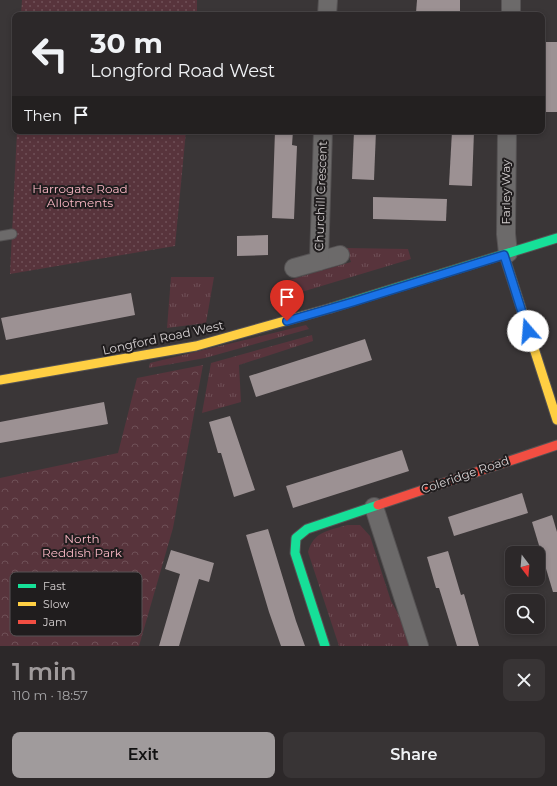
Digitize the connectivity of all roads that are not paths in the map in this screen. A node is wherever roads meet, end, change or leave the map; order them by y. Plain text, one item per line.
1 (328, 0) edge
2 (511, 0) edge
3 (327, 12) edge
4 (511, 12) edge
5 (323, 134) edge
6 (507, 134) edge
7 (12, 234) dead end
8 (0, 236) edge
9 (557, 238) edge
10 (506, 254) junction
11 (340, 255) dead end
12 (319, 261) junction
13 (294, 268) dead end
14 (0, 380) edge
15 (557, 420) edge
16 (557, 445) edge
17 (374, 506) junction
18 (325, 646) edge
19 (418, 646) edge

1 - 3 street
2 - 4 street
5 - 12 street, Churchill Crescent
6 - 10 street, Farley Way
7 - 8 lane
9 - 10 street, Longford Road West
10 - 14 street, Longford Road West
10 - 15 street
11 - 12 street, Churchill Crescent
12 - 13 street, Churchill Crescent
16 - 17 street, Coleridge Road
17 - 18 street, Coleridge Road
17 - 19 street

